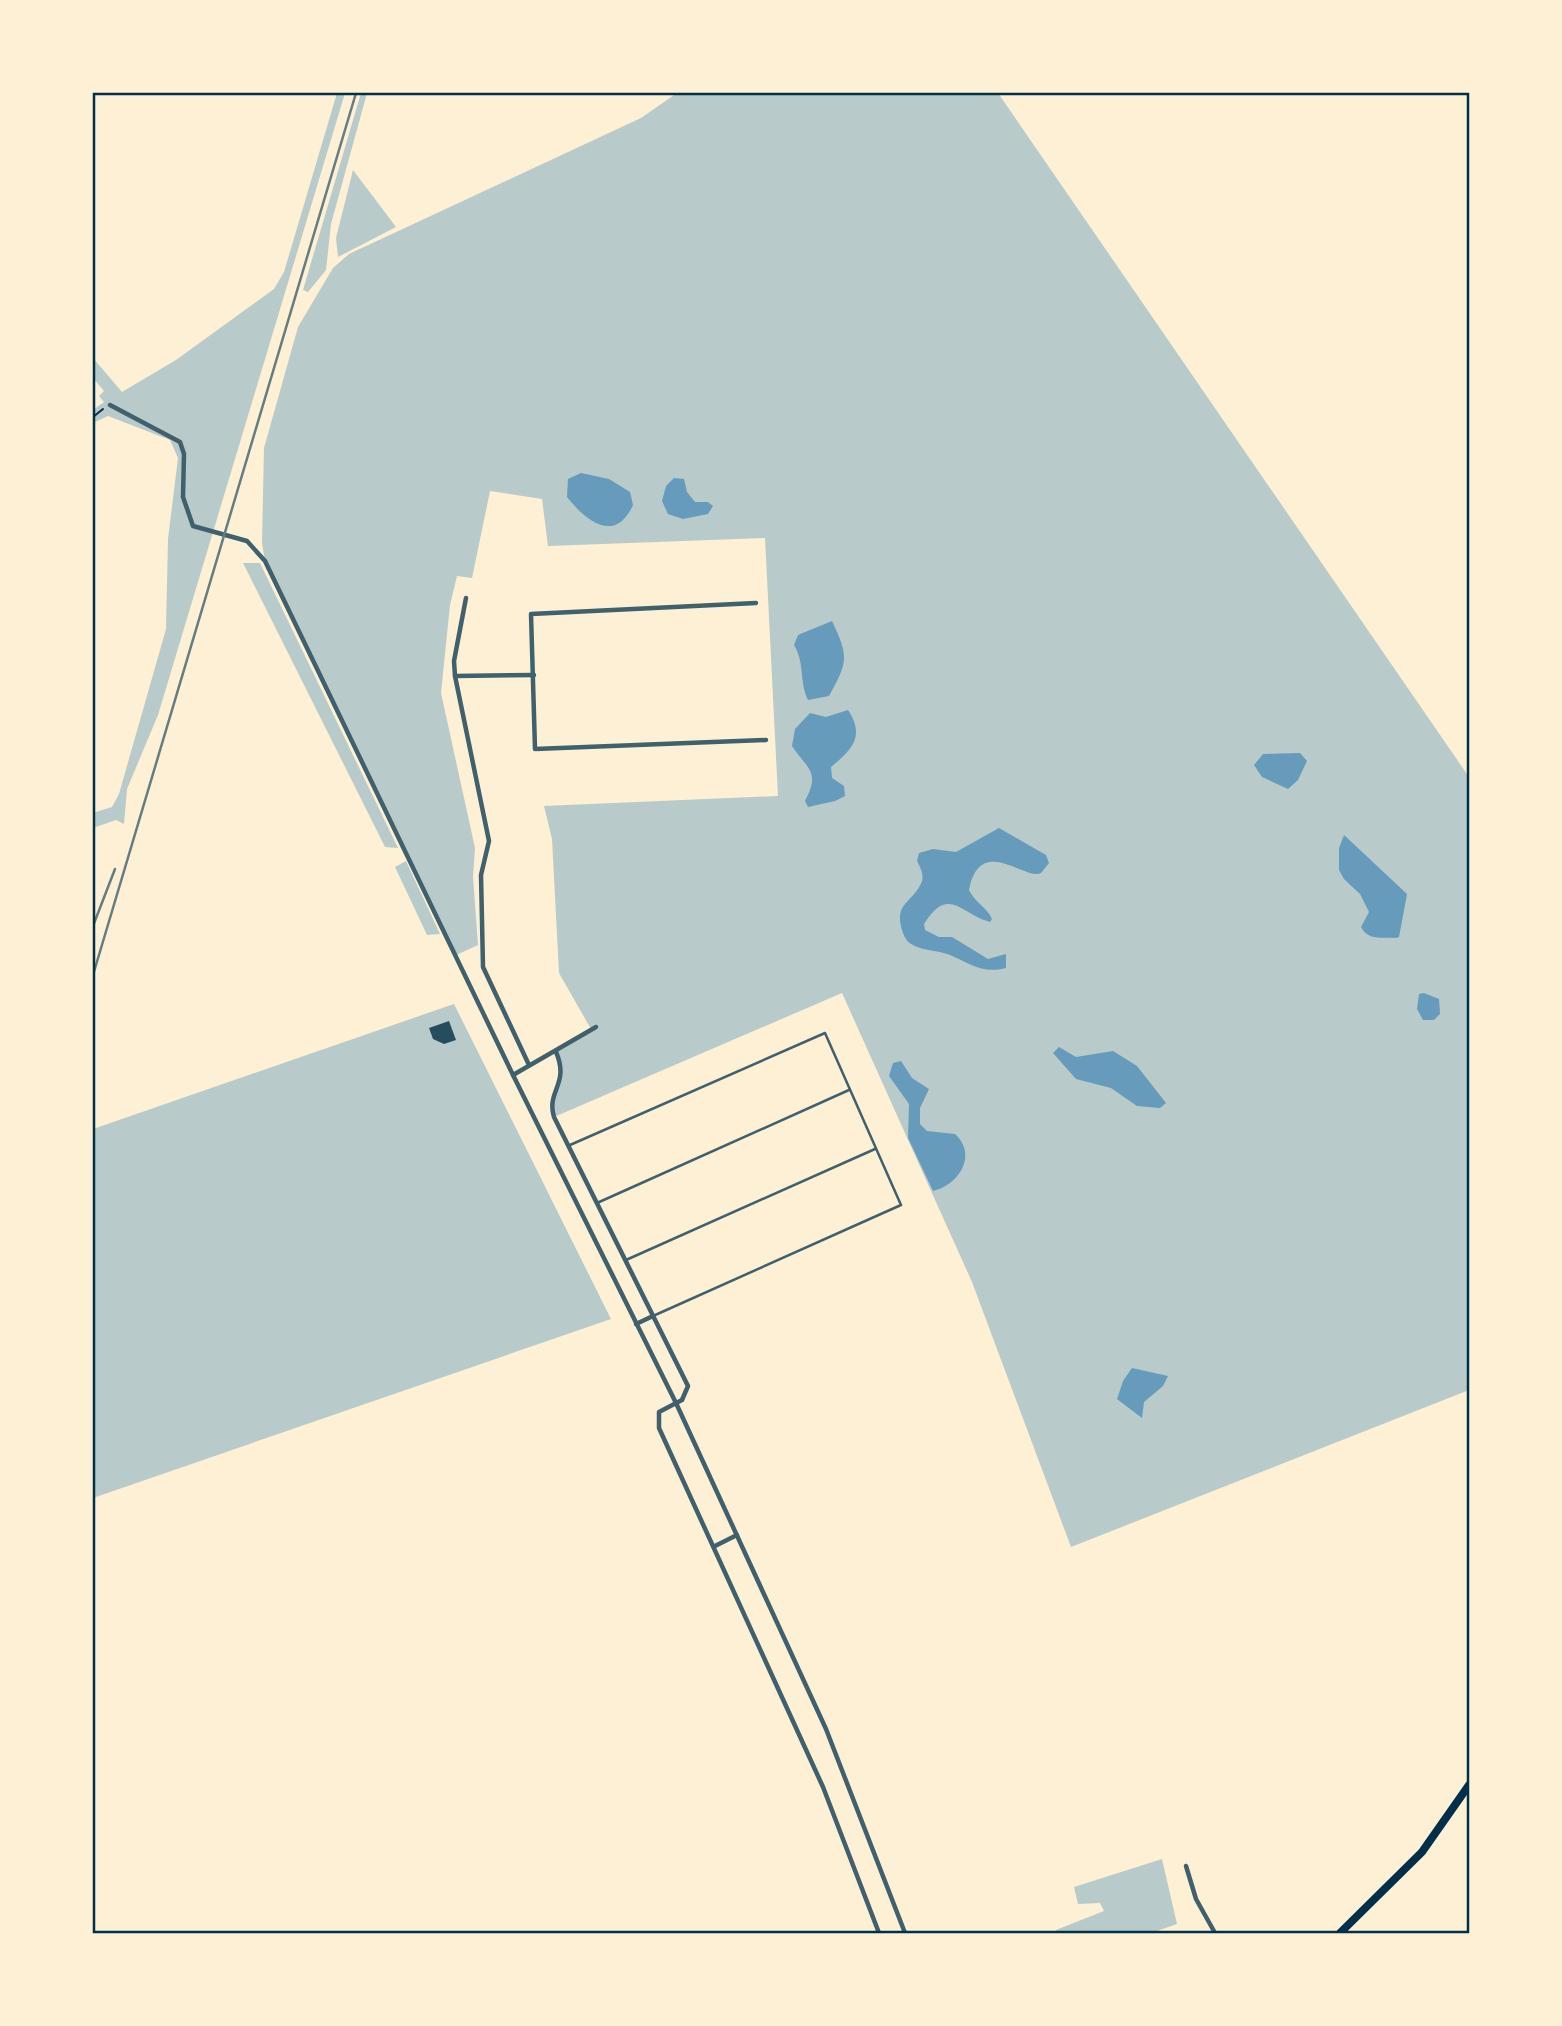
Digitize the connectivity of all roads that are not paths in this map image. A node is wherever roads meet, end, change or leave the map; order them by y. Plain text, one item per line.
1 (110, 405) road end
2 (466, 598) dead end
3 (756, 603) dead end
4 (534, 675) junction
5 (455, 676) junction
6 (766, 740) dead end
7 (596, 1027) dead end
8 (556, 1052) junction
9 (529, 1065) junction
10 (513, 1075) junction
11 (849, 1090) junction
12 (568, 1146) junction
13 (875, 1149) junction
14 (597, 1203) junction
15 (625, 1260) junction
16 (653, 1316) junction
17 (636, 1324) junction
18 (676, 1403) junction
19 (737, 1535) junction
20 (715, 1546) junction
21 (1469, 1785) edge
22 (1186, 1866) dead end
23 (879, 1933) edge
24 (905, 1933) edge
25 (1215, 1933) edge
26 (1340, 1933) edge

1 - 10 street
2 - 5 street
3 - 4 street
4 - 5 street
4 - 6 street
5 - 9 street
7 - 8 street
8 - 9 street
8 - 12 street
9 - 10 street
10 - 17 street
11 - 12 lane
11 - 13 lane
11 - 14 lane
12 - 14 street
13 - 15 lane
13 - 16 lane
14 - 15 street
15 - 16 street
16 - 17 street
16 - 18 street
17 - 18 street
18 - 19 street
18 - 20 street
19 - 20 street
19 - 24 street
20 - 23 street
21 - 26 main road
22 - 25 street

